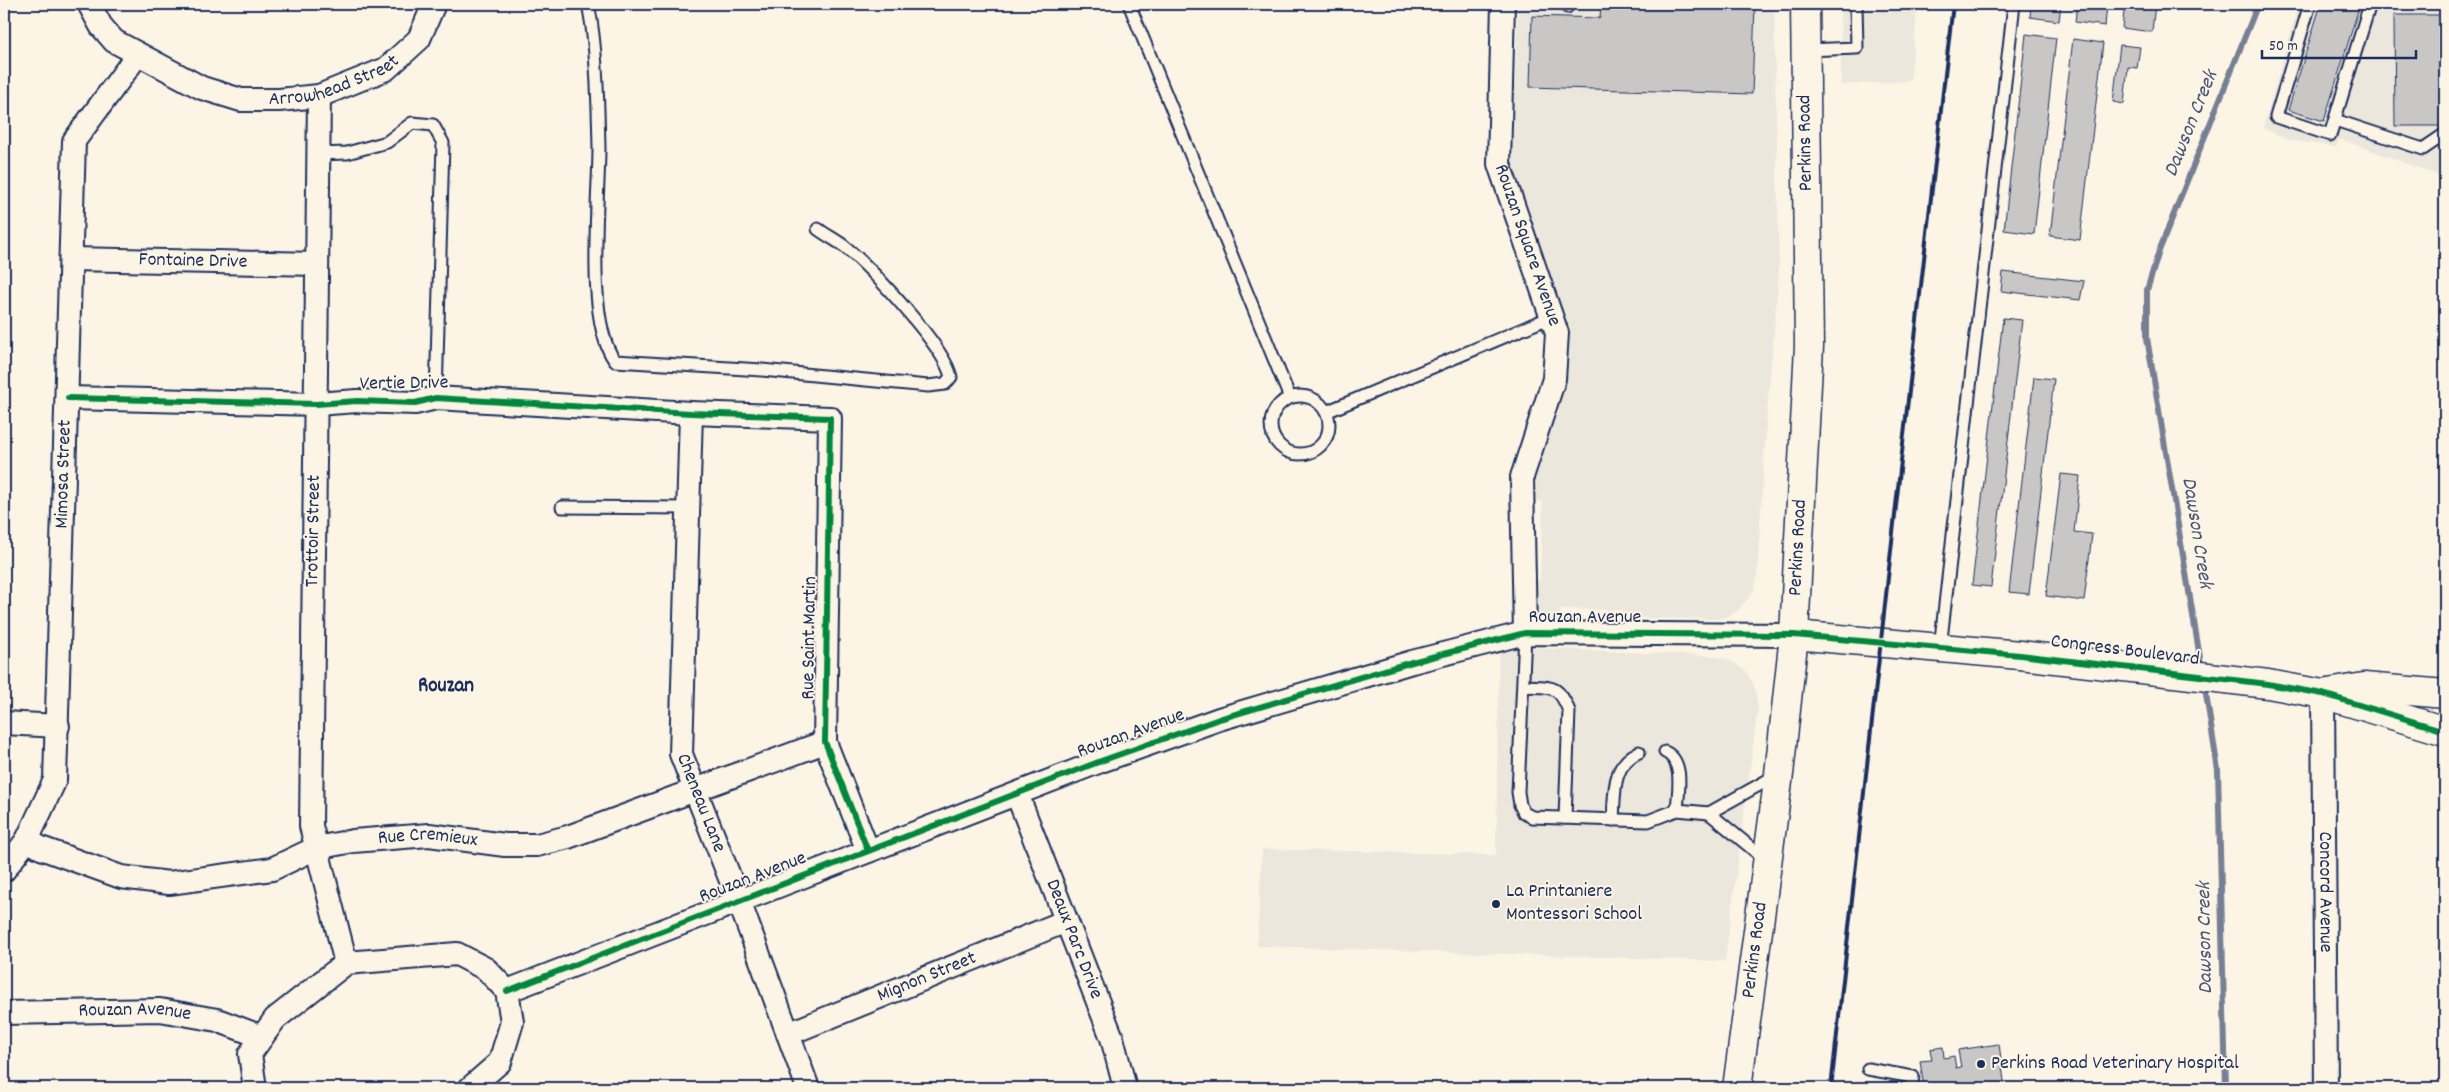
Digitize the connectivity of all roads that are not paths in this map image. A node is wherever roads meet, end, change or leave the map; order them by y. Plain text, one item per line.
1 (88, 4) edge
2 (434, 4) edge
3 (588, 4) edge
4 (1129, 4) edge
5 (1503, 4) edge
6 (1805, 4) edge
7 (1856, 4) edge
8 (2014, 4) edge
9 (2310, 4) edge
10 (2370, 4) edge
11 (1805, 50) junction
12 (138, 54) junction
13 (319, 96) junction
14 (2335, 120) junction
15 (2445, 134) edge
16 (318, 154) junction
17 (818, 229) dead end
18 (71, 259) junction
19 (317, 264) junction
20 (1551, 316) junction
21 (68, 398) junction
22 (436, 398) junction
23 (1290, 398) junction
24 (316, 404) junction
25 (1326, 412) junction
26 (690, 413) junction
27 (830, 418) joint
28 (562, 507) dead end
29 (688, 508) junction
30 (1525, 633) junction
31 (1794, 635) junction
32 (1940, 648) junction
33 (1524, 686) junction
34 (2323, 694) junction
35 (2445, 694) edge
36 (4, 724) edge
37 (58, 726) junction
38 (2445, 731) edge
39 (825, 742) junction
40 (1639, 752) dead end
41 (1665, 752) dead end
42 (1779, 774) junction
43 (694, 789) junction
44 (1018, 794) junction
45 (1677, 810) junction
46 (1710, 813) junction
47 (1565, 818) junction
48 (1613, 820) junction
49 (27, 840) junction
50 (316, 848) junction
51 (868, 851) junction
52 (1768, 861) junction
53 (4, 870) edge
54 (739, 901) junction
55 (1066, 921) junction
56 (346, 963) junction
57 (507, 991) junction
58 (4, 1013) edge
59 (788, 1034) junction
60 (262, 1037) junction
61 (1868, 1069) dead end
62 (482, 1085) edge
63 (255, 1088) edge
64 (808, 1088) edge
65 (1125, 1088) edge
66 (1737, 1088) edge
67 (1911, 1088) edge
68 (2326, 1088) edge

1 - 12 street
2 - 13 street, Arrowhead Street
3 - 17 lane
4 - 23 lane
5 - 20 street, Rouzan Square Avenue
6 - 11 main road, Perkins Road
7 - 11 lane
8 - 32 lane
9 - 14 lane
10 - 14 lane
11 - 31 main road, Perkins Road
12 - 13 street, Arrowhead Street
12 - 18 street, Mimosa Street
13 - 16 street, Trottoir Street
14 - 15 lane
16 - 19 street, Trottoir Street
16 - 22 lane
18 - 19 street, Fontaine Drive
18 - 21 street, Mimosa Street
19 - 24 street, Trottoir Street
20 - 25 lane
20 - 30 street, Rouzan Square Avenue
21 - 24 street, Vertie Drive
21 - 37 street, Mimosa Street
22 - 24 street, Vertie Drive
22 - 26 street, Vertie Drive
23 - 25 lane
23 - 25 lane
24 - 50 street, Trottoir Street
26 - 27 street, Vertie Drive
26 - 29 street, Cheneau Lane
27 - 39 street, Rue Saint Martin
28 - 29 lane
29 - 43 street, Cheneau Lane
30 - 31 street, Rouzan Avenue
30 - 33 lane
30 - 44 street, Rouzan Avenue
31 - 32 main road, Congress Boulevard
31 - 42 main road, Perkins Road
32 - 34 main road, Congress Boulevard
33 - 47 lane
33 - 47 lane
34 - 35 main road, Congress Boulevard
34 - 38 main road, Congress Boulevard
34 - 68 street, Concord Avenue
36 - 37 street
37 - 49 street, Mimosa Street
39 - 43 street, Rue Cremieux
39 - 51 street, Rue Saint Martin
40 - 48 lane
41 - 45 lane
42 - 46 lane
42 - 52 main road, Perkins Road
43 - 50 street, Rue Cremieux
43 - 54 street, Cheneau Lane
44 - 51 street, Rouzan Avenue
44 - 55 street, Deaux Parc Drive
45 - 46 lane
45 - 48 lane
46 - 52 lane
47 - 48 lane
49 - 50 street, Rue Cremieux
49 - 53 street, Mimosa Street
50 - 56 street, Trottoir Street
51 - 54 street, Rouzan Avenue
52 - 66 main road, Perkins Road
54 - 57 street, Rouzan Avenue
54 - 59 street, Cheneau Lane
55 - 59 street, Mignon Street
55 - 65 street, Deaux Parc Drive
56 - 57 street
56 - 60 street
57 - 62 street
58 - 60 street, Rouzan Avenue
59 - 64 street, Cheneau Lane
60 - 63 street
61 - 67 lane

